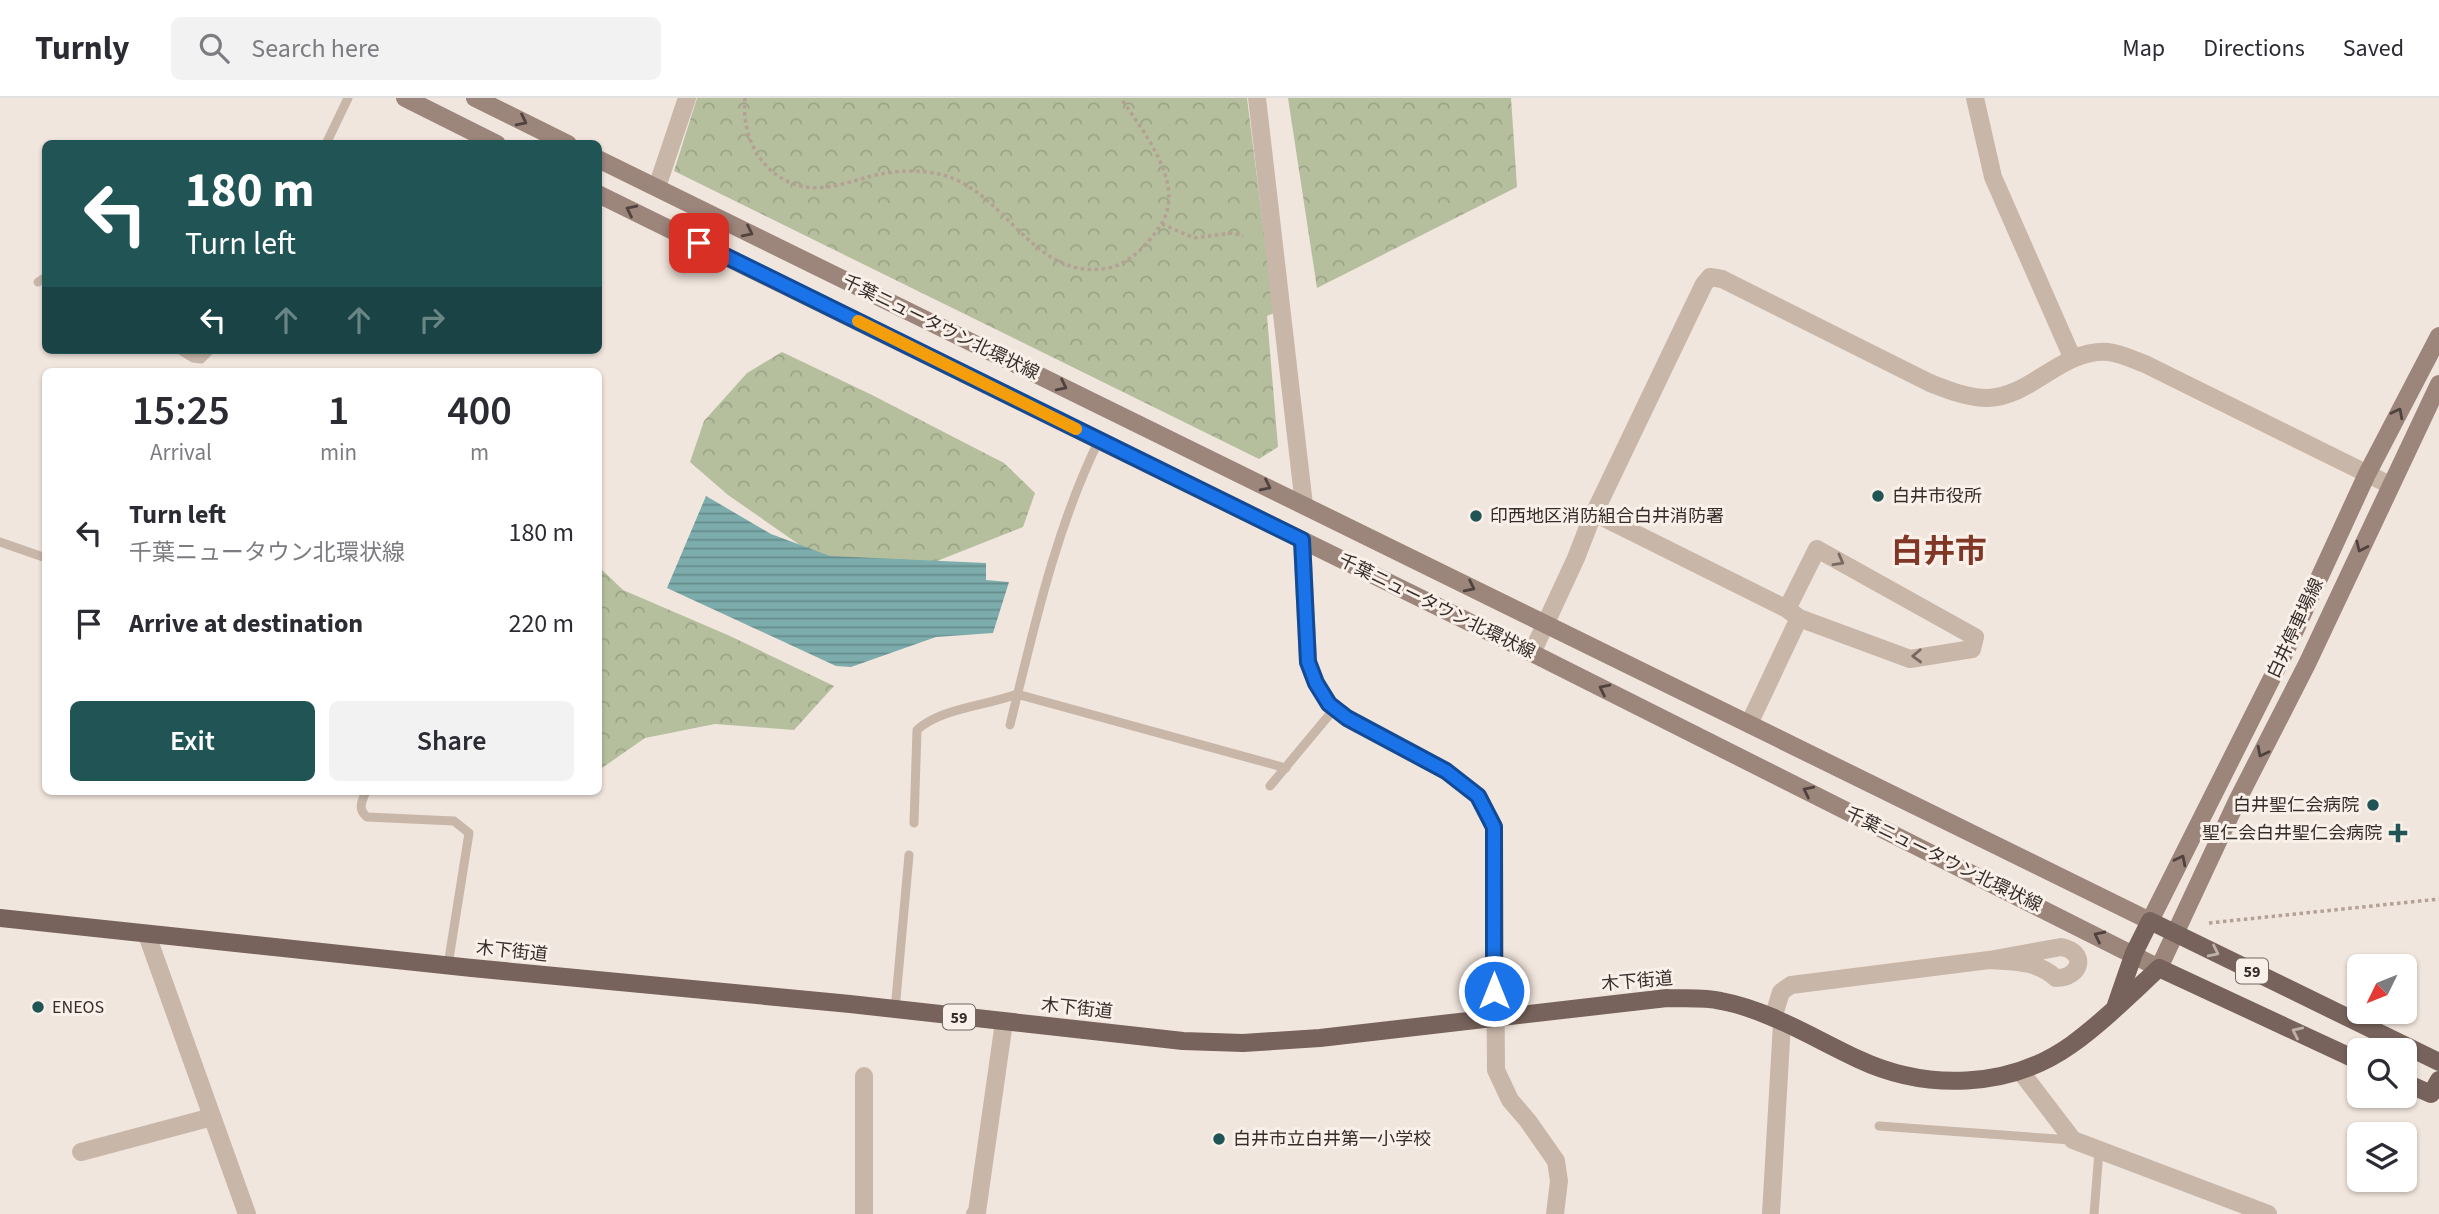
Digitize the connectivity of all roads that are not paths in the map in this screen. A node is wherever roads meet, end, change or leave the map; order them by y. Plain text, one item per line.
1 (348, 98) edge
2 (405, 98) edge
3 (475, 98) edge
4 (687, 98) edge
5 (1257, 98) edge
6 (1975, 98) edge
7 (328, 140) edge
8 (489, 140) edge
9 (560, 140) edge
10 (602, 161) edge
11 (657, 187) junction
12 (602, 196) edge
13 (2439, 335) edge
14 (186, 354) edge
15 (206, 354) edge
16 (2072, 357) junction
17 (2439, 384) edge
18 (1099, 440) junction
19 (2367, 474) junction
20 (2390, 485) junction
21 (1304, 505) junction
22 (1594, 513) junction
23 (1302, 540) junction
24 (0, 542) edge
25 (42, 557) edge
26 (1793, 613) junction
27 (1545, 624) junction
28 (1532, 653) junction
29 (1017, 694) junction
30 (1335, 708) junction
31 (1749, 724) junction
32 (1010, 725) dead end
33 (1286, 768) junction
34 (1270, 786) dead end
35 (364, 795) edge
36 (914, 823) dead end
37 (909, 855) dead end
38 (0, 918) edge
39 (2150, 921) junction
40 (2174, 933) junction
41 (147, 935) junction
42 (2134, 953) junction
43 (1989, 960) dead end
44 (448, 965) junction
45 (2159, 968) junction
46 (2115, 1009) junction
47 (895, 1010) junction
48 (1494, 1018) junction
49 (1778, 1021) junction
50 (1004, 1022) junction
51 (2347, 1055) edge
52 (2439, 1062) edge
53 (2021, 1072) junction
54 (864, 1076) dead end
55 (2417, 1086) edge
56 (2436, 1091) edge
57 (212, 1117) junction
58 (1879, 1126) dead end
59 (2073, 1140) junction
60 (2099, 1151) junction
61 (81, 1152) dead end
62 (247, 1214) edge
63 (864, 1214) edge
64 (975, 1214) edge
65 (1555, 1214) edge
66 (1771, 1214) edge
67 (2094, 1214) edge
68 (2268, 1214) edge

1 - 7 lane
2 - 8 main road
3 -> 9 main road
4 - 11 street
5 - 21 street
6 - 16 street
10 - 11 main road, 千葉ニュータウン北環状線
11 -> 21 main road, 千葉ニュータウン北環状線
18 -> 12 main road, 千葉ニュータウン北環状線
19 -> 13 main road, 白井停車場線
14 - 15 lane
16 - 19 street
16 - 22 street
17 - 20 main road, 白井停車場線
18 - 23 main road, 千葉ニュータウン北環状線
18 - 29 lane
19 - 20 street
39 -> 19 main road, 白井停車場線
20 -> 40 main road, 白井停車場線
21 -> 27 main road, 千葉ニュータウン北環状線
22 - 26 street
22 - 27 street
23 - 28 main road, 千葉ニュータウン北環状線
23 - 30 street
24 - 25 lane
26 -> 26 street
26 - 31 street
27 - 28 street
27 - 31 main road, 千葉ニュータウン北環状線
42 -> 28 main road, 千葉ニュータウン北環状線
29 - 32 lane
29 - 33 lane
29 - 36 lane
30 - 33 lane
30 - 48 street
31 - 39 main road, 千葉ニュータウン北環状線
33 - 34 lane
35 - 44 lane
37 - 47 lane
38 - 41 main road, 木下街道 / 59
39 - 40 main road, 59
39 - 42 main road
40 - 45 main road, 白井停車場線
40 -> 52 main road, 59
41 - 44 main road, 木下街道 / 59
41 - 57 street
42 - 45 main road, 千葉ニュータウン北環状線
42 - 46 main road
43 - 49 street
44 - 47 main road, 木下街道 / 59
45 - 46 main road, 木下街道 / 59
51 -> 45 main road, 59
46 - 53 main road, 木下街道 / 59
47 - 50 main road, 木下街道 / 59
48 - 49 main road, 木下街道 / 59
48 - 50 main road, 木下街道 / 59
48 - 65 street
49 - 53 main road, 木下街道 / 59
49 - 66 street
50 - 64 street
53 - 59 street
54 - 63 street
55 - 56 main road
57 - 61 street
57 - 62 street
58 - 59 lane
59 - 60 street
60 - 67 lane
60 - 68 street

